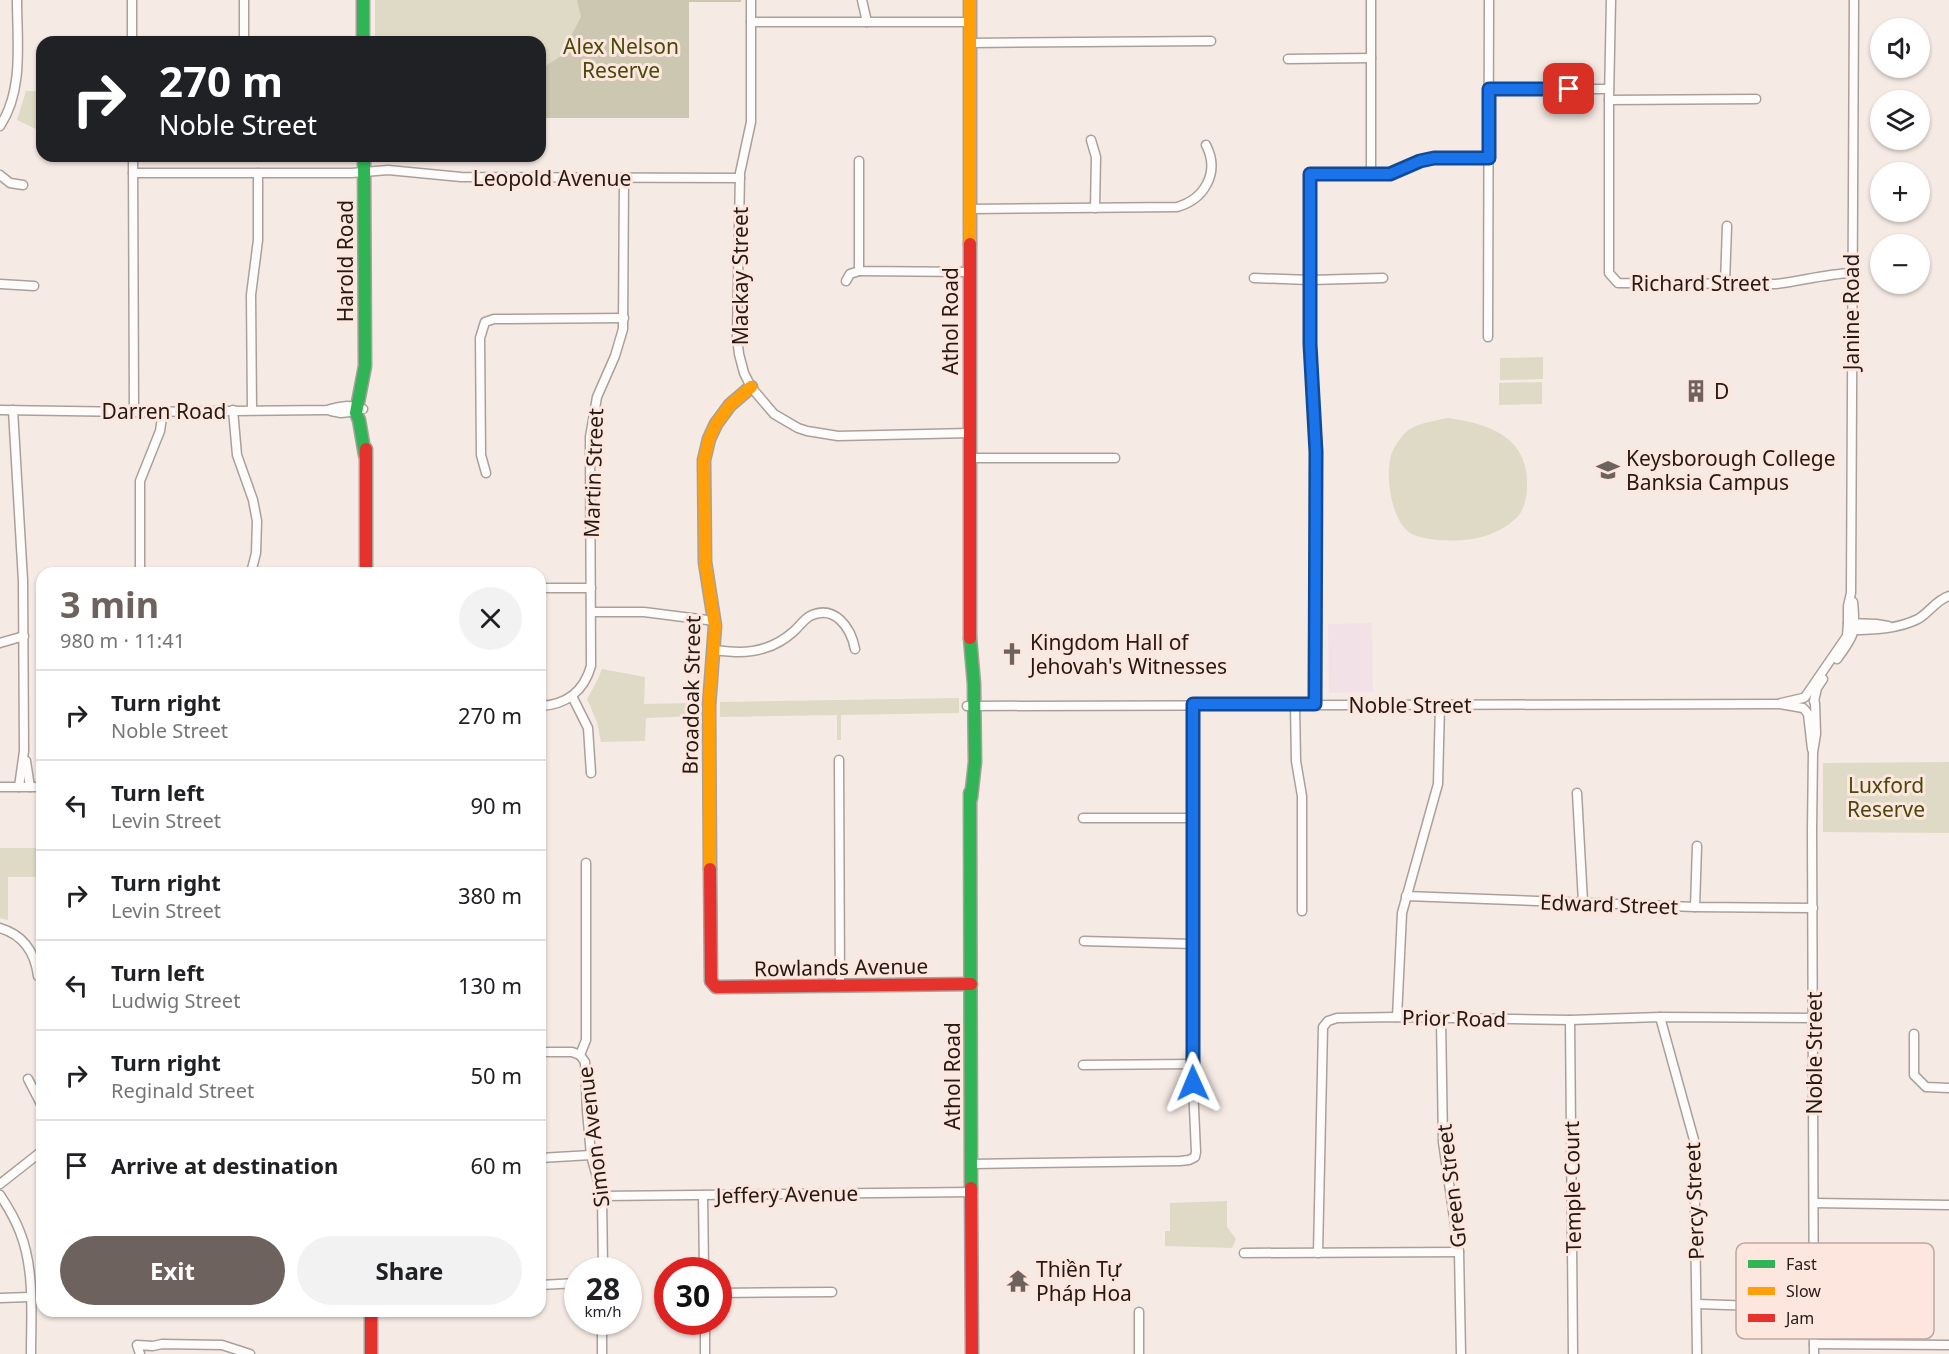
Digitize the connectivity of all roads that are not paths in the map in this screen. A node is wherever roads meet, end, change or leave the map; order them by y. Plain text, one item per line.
1 (17, 0) edge
2 (132, 0) edge
3 (244, 0) edge
4 (363, 0) edge
5 (751, 0) edge
6 (862, 0) edge
7 (970, 0) edge
8 (1371, 0) edge
9 (1489, 0) edge
10 (1611, 0) edge
11 (1854, 0) edge
12 (751, 22) junction
13 (867, 22) junction
14 (970, 22) junction
15 (132, 36) edge
16 (244, 36) edge
17 (363, 36) edge
18 (1211, 41) dead end
19 (970, 42) junction
20 (1371, 58) junction
21 (1288, 59) dead end
22 (1489, 89) junction
23 (1609, 89) junction
24 (1756, 99) dead end
25 (1609, 100) junction
26 (0, 126) edge
27 (1091, 140) dead end
28 (1206, 145) dead end
29 (1489, 158) junction
30 (859, 161) dead end
31 (133, 162) edge
32 (364, 162) edge
33 (364, 172) junction
34 (133, 173) junction
35 (258, 173) junction
36 (0, 175) edge
37 (1371, 175) junction
38 (624, 178) junction
39 (740, 178) junction
40 (23, 185) dead end
41 (1095, 208) junction
42 (970, 209) junction
43 (1727, 226) dead end
44 (859, 272) junction
45 (970, 272) junction
46 (1851, 273) junction
47 (1254, 278) dead end
48 (1383, 278) dead end
49 (1310, 280) junction
50 (846, 281) dead end
51 (1725, 283) junction
52 (0, 284) edge
53 (34, 286) dead end
54 (624, 318) junction
55 (1488, 337) dead end
56 (751, 387) junction
57 (0, 410) edge
58 (14, 410) junction
59 (233, 410) junction
60 (252, 410) junction
61 (359, 410) junction
62 (163, 411) junction
63 (134, 412) junction
64 (970, 433) junction
65 (970, 458) junction
66 (1115, 458) dead end
67 (486, 473) dead end
68 (140, 567) edge
69 (252, 567) edge
70 (366, 567) edge
71 (546, 588) edge
72 (591, 588) junction
73 (1949, 596) edge
74 (592, 612) junction
75 (715, 621) junction
76 (1851, 627) junction
77 (24, 636) junction
78 (0, 643) edge
79 (855, 649) dead end
80 (714, 650) junction
81 (572, 696) junction
82 (1815, 702) junction
83 (1804, 703) junction
84 (1193, 704) junction
85 (1295, 704) junction
86 (1315, 704) junction
87 (546, 705) edge
88 (1440, 705) junction
89 (971, 706) junction
90 (24, 751) junction
91 (1813, 752) junction
92 (839, 760) dead end
93 (591, 773) dead end
94 (0, 787) edge
95 (19, 787) junction
96 (30, 787) junction
97 (36, 787) edge
98 (1577, 793) dead end
99 (1083, 818) dead end
100 (1194, 818) junction
101 (1697, 846) dead end
102 (586, 863) dead end
103 (1406, 896) junction
104 (1583, 902) junction
105 (1695, 908) junction
106 (1813, 908) junction
107 (1302, 912) dead end
108 (0, 928) edge
109 (1084, 941) dead end
110 (1194, 944) junction
111 (36, 965) edge
112 (971, 984) junction
113 (713, 985) joint
114 (840, 986) junction
115 (1397, 1017) junction
116 (1660, 1017) junction
117 (1814, 1018) junction
118 (1441, 1019) junction
119 (1570, 1020) junction
120 (1914, 1034) dead end
121 (546, 1052) edge
122 (580, 1055) junction
123 (1192, 1064) junction
124 (1083, 1065) dead end
125 (28, 1079) dead end
126 (1949, 1088) edge
127 (36, 1094) edge
128 (591, 1155) junction
129 (36, 1156) edge
130 (546, 1158) edge
131 (972, 1164) junction
132 (0, 1184) edge
133 (972, 1192) junction
134 (0, 1195) edge
135 (704, 1195) junction
136 (602, 1196) junction
137 (1814, 1203) junction
138 (1949, 1205) edge
139 (1814, 1243) edge
140 (1459, 1252) junction
141 (1244, 1253) dead end
142 (1318, 1253) junction
143 (603, 1257) edge
144 (704, 1257) edge
145 (564, 1284) edge
146 (546, 1285) edge
147 (832, 1292) dead end
148 (732, 1293) edge
149 (0, 1298) edge
150 (30, 1298) junction
151 (1697, 1304) junction
152 (1736, 1305) edge
153 (1139, 1312) dead end
154 (371, 1317) edge
155 (602, 1335) edge
156 (705, 1335) edge
157 (1949, 1345) edge
158 (1814, 1349) edge
159 (31, 1354) edge
160 (140, 1354) edge
161 (250, 1354) edge
162 (371, 1354) edge
163 (602, 1354) edge
164 (705, 1354) edge
165 (972, 1354) edge
166 (1139, 1354) edge
167 (1461, 1354) edge
168 (1574, 1354) edge
169 (1697, 1354) edge

1 - 26 street
2 - 15 street
3 - 16 street
4 - 17 street
5 - 12 street, Mackay Street
6 - 13 street
7 - 14 street, Athol Road
8 - 20 street
9 - 22 street
10 - 23 street, Richard Street
11 - 46 street, Janine Road
12 - 13 street
12 - 39 street, Mackay Street
13 - 14 street
14 - 19 street, Athol Road
18 - 19 street
19 - 42 street, Athol Road
20 - 21 street
20 - 37 street
22 - 23 street
22 - 29 street
23 - 25 street, Richard Street
24 - 25 street
25 - 51 street, Richard Street
27 - 41 street
28 - 41 street
29 - 37 street
29 - 55 street
30 - 44 street
31 - 34 street
32 - 33 street, Harold Road
33 - 35 street, Leopold Avenue
33 - 38 street, Leopold Avenue
33 - 61 street, Harold Road
34 - 35 street, Leopold Avenue
34 - 63 street
35 - 60 street
36 - 40 street
37 - 49 street
38 - 39 street, Leopold Avenue
38 - 54 street, Martin Street
39 - 56 street, Mackay Street
41 - 42 street
42 - 45 street, Athol Road
43 - 51 street
44 - 45 street
44 - 50 street
45 - 64 street, Athol Road
46 - 51 street, Richard Street
46 - 76 street, Janine Road
47 - 49 street
48 - 49 street
49 - 86 street
52 - 53 street
54 - 67 street
54 - 72 street, Martin Street
56 - 64 street, Mackay Street
56 - 75 street, Broadoak Street
57 - 58 street, Darren Road
58 - 63 street, Darren Road
58 - 77 street
59 - 60 street, Darren Road
59 - 62 street, Darren Road
59 - 69 street
60 - 61 street, Darren Road
61 - 70 street, Harold Road
62 - 63 street, Darren Road
62 - 68 street
64 - 65 street, Athol Road
65 - 66 street
65 - 89 street, Athol Road
71 - 72 street
72 - 74 street, Martin Street
73 - 76 street
74 - 75 street
74 - 81 street, Martin Street
75 - 80 street, Broadoak Street
76 - 82 street
76 - 83 street
77 - 78 street
77 - 90 street
79 - 80 street
80 - 113 street, Broadoak Street
81 - 87 street
81 - 93 street
82 - 83 street
82 - 91 street, Noble Street
83 - 88 street, Noble Street
83 - 91 street, Noble Street
84 - 85 street, Noble Street
84 - 89 street, Noble Street
84 - 100 street
85 - 86 street, Noble Street
85 - 107 street
86 - 88 street, Noble Street
88 - 103 street
89 - 112 street, Athol Road
90 - 95 street
90 - 96 street
91 - 106 street, Noble Street
92 - 114 street
94 - 95 street
95 - 96 street
96 - 97 street
98 - 104 street
99 - 100 street
100 - 110 street
101 - 105 street
102 - 122 street, Simon Avenue
103 - 104 street, Edward Street
103 - 115 street
104 - 105 street, Edward Street
105 - 106 street, Edward Street
106 - 117 street, Noble Street
108 - 111 street
109 - 110 street
110 - 123 street
112 - 114 street, Rowlands Avenue
112 - 131 street, Athol Road
113 - 114 street, Rowlands Avenue
115 - 118 street, Prior Road
115 - 142 street, Prior Road
116 - 117 street, Prior Road
116 - 119 street, Prior Road
116 - 151 street, Percy Street
117 - 137 street, Noble Street
118 - 119 street, Prior Road
118 - 140 street, Green Street
119 - 168 street, Temple Court
120 - 126 street
121 - 122 street
122 - 128 street, Simon Avenue
123 - 124 street
123 - 131 street
125 - 127 street
128 - 130 street
128 - 136 street, Simon Avenue
129 - 132 street
131 - 133 street, Athol Road
133 - 135 street, Jeffery Avenue
133 - 165 street, Athol Road
134 - 150 street
135 - 136 street, Jeffery Avenue
135 - 144 street
136 - 143 street, Simon Avenue
137 - 138 street
137 - 139 street, Noble Street
140 - 142 street
140 - 167 street, Green Street
141 - 142 street
145 - 146 street
147 - 148 street
149 - 150 street
150 - 159 street
151 - 152 street
151 - 169 street, Percy Street
153 - 166 street
154 - 162 street
155 - 163 street
156 - 164 street
157 - 158 street
160 - 161 street

